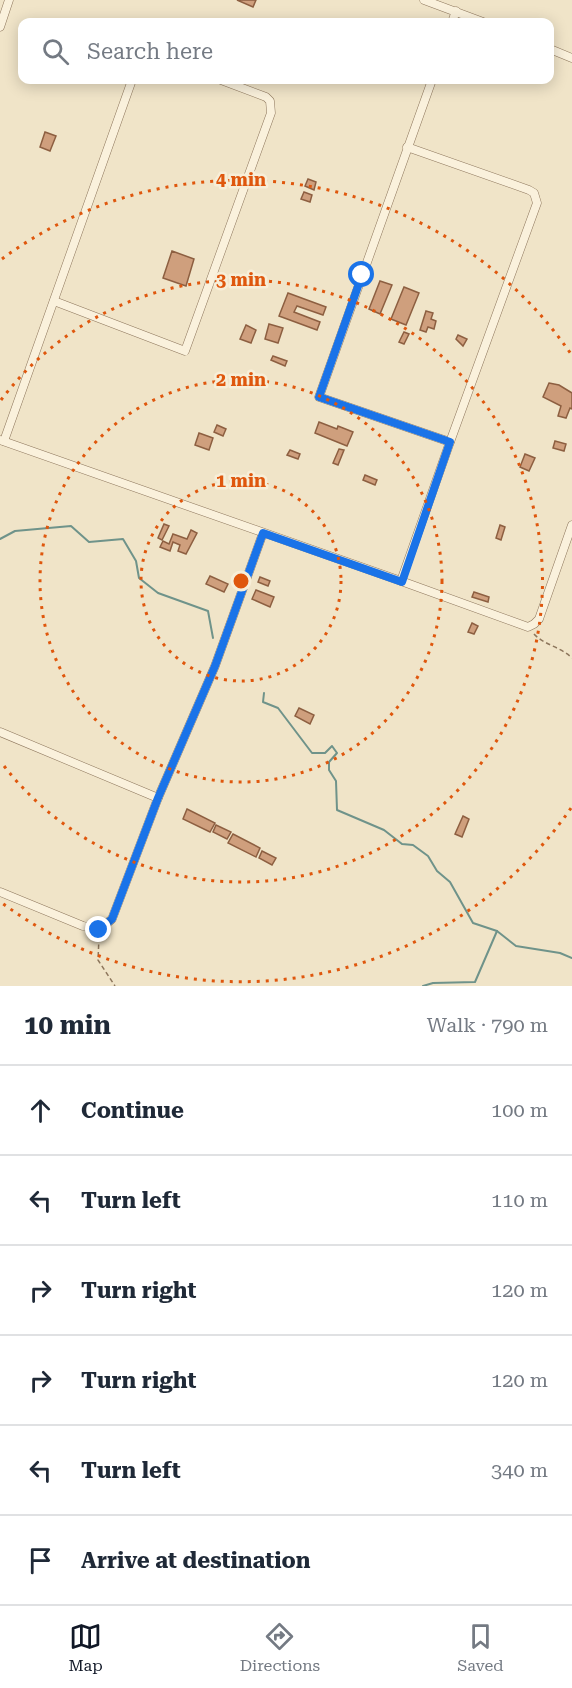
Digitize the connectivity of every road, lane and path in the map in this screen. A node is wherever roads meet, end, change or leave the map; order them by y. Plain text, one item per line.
1 (9, 0) edge
2 (424, 0) edge
3 (456, 12) junction
4 (454, 18) edge
5 (472, 18) edge
6 (0, 27) edge
7 (554, 51) edge
8 (572, 58) edge
9 (131, 84) edge
10 (232, 84) edge
11 (431, 84) edge
12 (407, 147) junction
13 (54, 301) junction
14 (2, 441) edge
15 (450, 442) junction
16 (572, 525) edge
17 (263, 533) junction
18 (402, 582) junction
19 (528, 627) junction
20 (572, 658) edge
21 (0, 732) edge
22 (158, 798) junction
23 (0, 892) edge
24 (99, 930) junction
25 (115, 986) edge

1 - 6 street
2 - 3 street
3 - 4 street
3 - 5 street
7 - 8 street
9 - 13 street
10 - 13 street
11 - 12 street
12 - 15 street
12 - 15 street
13 - 14 street
14 - 17 street
15 - 18 street
16 - 19 street
17 - 18 street
17 - 22 street
18 - 19 street
19 - 20 path
21 - 22 street
22 - 24 street
23 - 24 street
24 - 25 path

